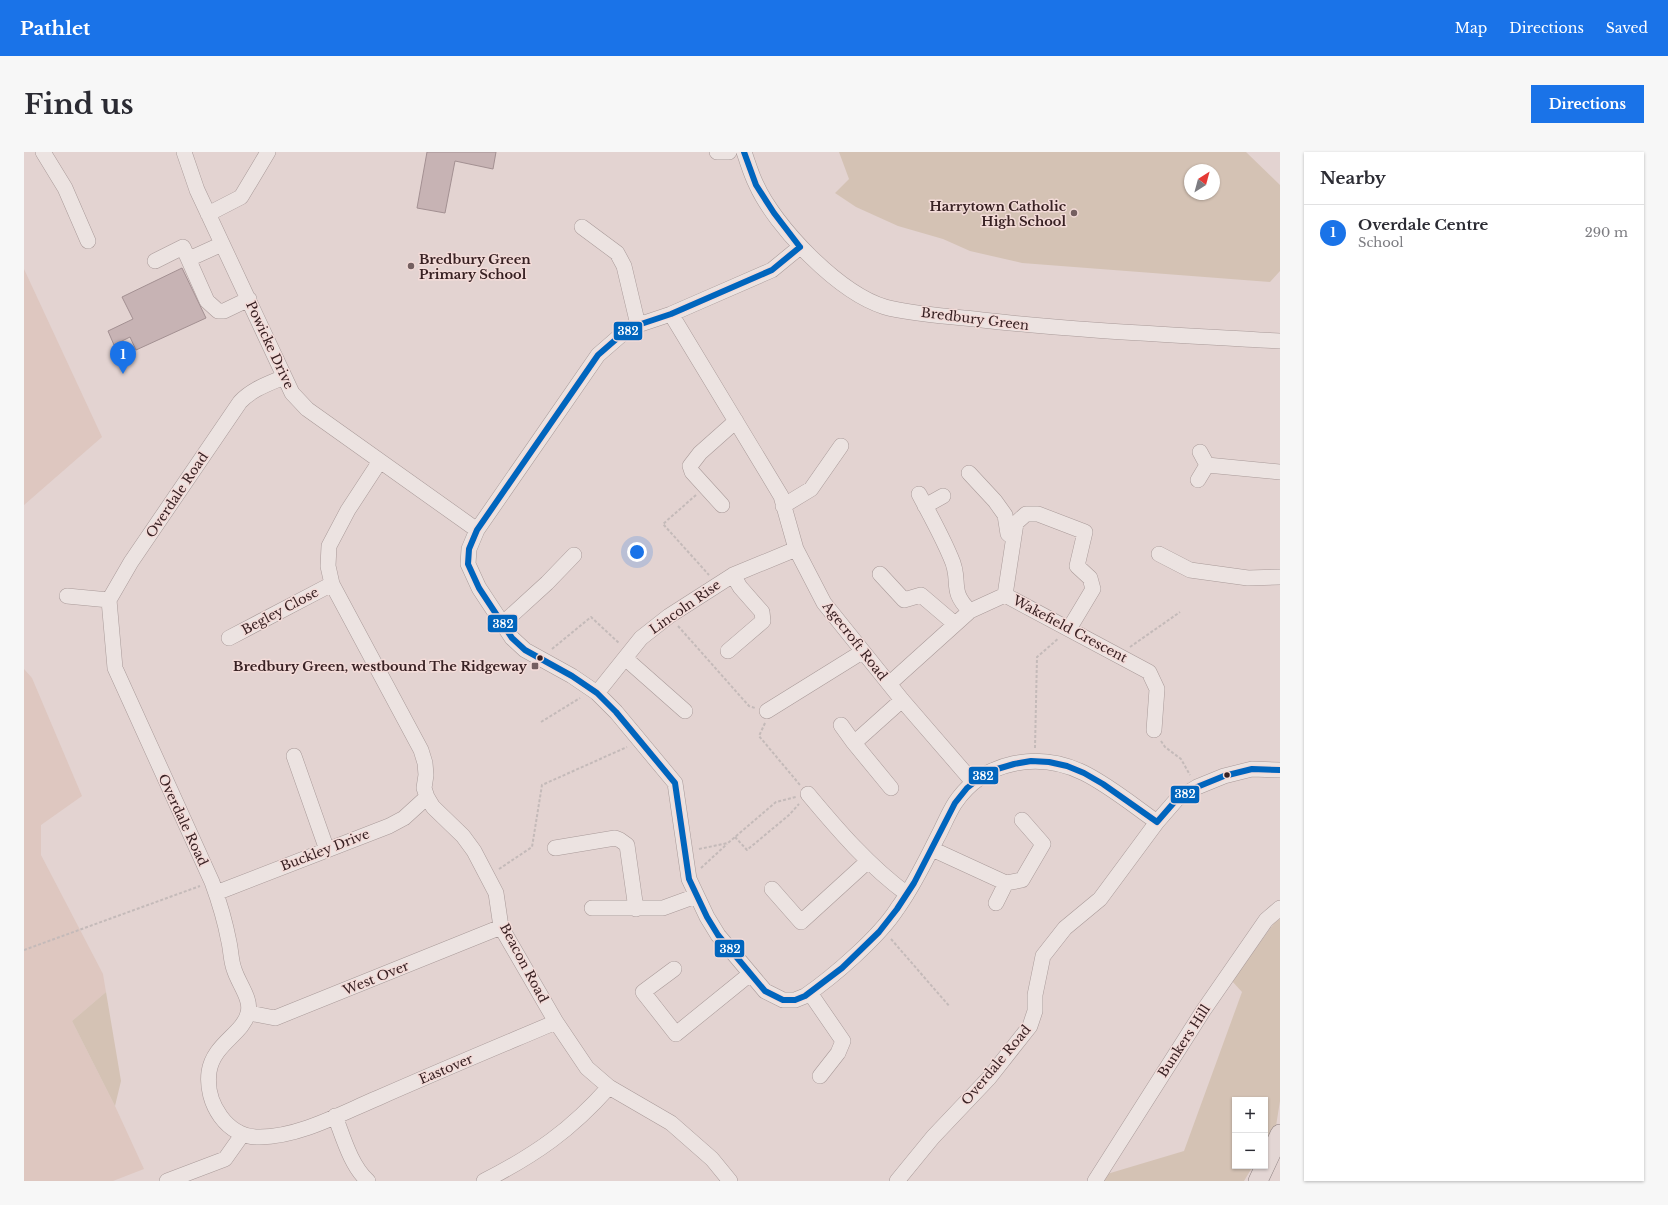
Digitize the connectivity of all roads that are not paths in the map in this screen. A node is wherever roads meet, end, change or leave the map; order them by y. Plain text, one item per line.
1 (43, 152) edge
2 (184, 152) edge
3 (268, 152) edge
4 (717, 152) edge
5 (729, 152) edge
6 (744, 152) edge
7 (208, 214) junction
8 (582, 227) dead end
9 (88, 241) dead end
10 (222, 244) junction
11 (800, 247) junction
12 (189, 259) junction
13 (155, 261) dead end
14 (249, 299) junction
15 (671, 314) junction
16 (638, 326) junction
17 (1280, 342) edge
18 (284, 377) junction
19 (736, 421) junction
20 (841, 446) dead end
21 (380, 461) junction
22 (1280, 472) edge
23 (969, 473) dead end
24 (1198, 480) dead end
25 (943, 496) dead end
26 (722, 505) dead end
27 (783, 506) junction
28 (476, 530) junction
29 (1013, 538) junction
30 (796, 550) junction
31 (1159, 554) dead end
32 (574, 555) dead end
33 (880, 574) dead end
34 (733, 575) junction
35 (1280, 577) edge
36 (332, 584) junction
37 (1005, 595) junction
38 (68, 596) dead end
39 (109, 600) junction
40 (970, 611) junction
41 (502, 624) junction
42 (955, 624) junction
43 (1069, 629) junction
44 (236, 639) dead end
45 (728, 651) dead end
46 (862, 652) junction
47 (627, 655) junction
48 (889, 684) junction
49 (595, 692) junction
50 (902, 700) junction
51 (685, 711) dead end
52 (767, 711) road end
53 (841, 725) dead end
54 (1154, 730) road end
55 (854, 743) junction
56 (294, 756) dead end
57 (1280, 770) edge
58 (973, 782) junction
59 (890, 788) dead end
60 (808, 794) road end
61 (427, 797) junction
62 (1022, 820) dead end
63 (1157, 822) junction
64 (555, 848) dead end
65 (932, 849) junction
66 (327, 850) junction
67 (868, 861) junction
68 (1006, 883) junction
69 (214, 887) junction
70 (772, 889) dead end
71 (907, 894) junction
72 (696, 896) junction
73 (996, 903) dead end
74 (592, 908) dead end
75 (1280, 908) edge
76 (636, 909) junction
77 (501, 927) junction
78 (674, 969) dead end
79 (750, 974) junction
80 (810, 993) junction
81 (249, 1013) junction
82 (556, 1022) junction
83 (820, 1076) dead end
84 (609, 1087) junction
85 (335, 1116) junction
86 (1280, 1134) edge
87 (242, 1135) junction
88 (167, 1181) edge
89 (368, 1181) edge
90 (484, 1181) edge
91 (730, 1181) edge
92 (897, 1181) edge
93 (1095, 1181) edge
94 (1258, 1181) edge

1 - 9 street
2 - 7 street, Powicke Drive
3 - 7 street
4 - 5 street
6 - 11 street, Bredbury Green
7 - 10 street, Powicke Drive
8 - 16 street
10 - 12 street
10 - 14 street, Powicke Drive
11 - 15 street
11 - 17 street, Bredbury Green
12 - 13 street
12 - 14 street
14 - 18 street, Powicke Drive
15 - 16 street
15 - 19 street, Agecroft Road
16 - 28 street
18 - 21 street, Powicke Drive
18 - 39 street, Overdale Road
19 - 26 street
19 - 27 street, Agecroft Road
20 - 27 street
21 - 28 street, Powicke Drive
21 - 36 street
22 - 24 street
23 - 29 street
25 - 40 street
27 - 30 street, Agecroft Road
28 - 41 street
29 - 37 street
29 - 43 street
30 - 34 street, Lincoln Rise
30 - 46 street, Agecroft Road
31 - 35 street
32 - 41 street
33 - 42 street
34 - 45 street
34 - 47 street, Lincoln Rise
36 - 44 street, Begley Close
36 - 61 street
37 - 40 street, Wakefield Crescent
37 - 43 street, Wakefield Crescent
38 - 39 street
39 - 69 street, Overdale Road
40 - 42 street, Wakefield Crescent
41 - 49 street
42 - 48 street, Wakefield Crescent
43 - 54 street, Wakefield Crescent
46 - 48 street, Agecroft Road
46 - 52 street
47 - 49 street, Lincoln Rise
47 - 51 street
48 - 50 street, Agecroft Road
49 - 72 street
50 - 55 street
50 - 58 street, Agecroft Road
53 - 55 street
55 - 59 street
56 - 66 street
57 - 63 street, Overdale Road
58 - 63 street
58 - 65 street
60 - 67 street
61 - 66 street, Buckley Drive
61 - 77 street, Beacon Road
62 - 68 street
63 - 92 street, Overdale Road
64 - 76 street
65 - 68 street
65 - 71 street
66 - 69 street, Buckley Drive
67 - 70 street
67 - 71 street
68 - 73 street
69 - 81 street, Overdale Road
71 - 80 street
72 - 76 street
72 - 79 street
74 - 76 street
75 - 93 street, Bunkers Hill
77 - 81 street, West Over
77 - 82 street, Beacon Road
78 - 79 street
79 - 80 street
80 - 83 street
81 - 87 street
82 - 84 street, Beacon Road
82 - 85 street, Eastover
84 - 90 street
84 - 91 street, Beacon Road
85 - 87 street
85 - 89 street
86 - 94 main road
87 - 88 street

